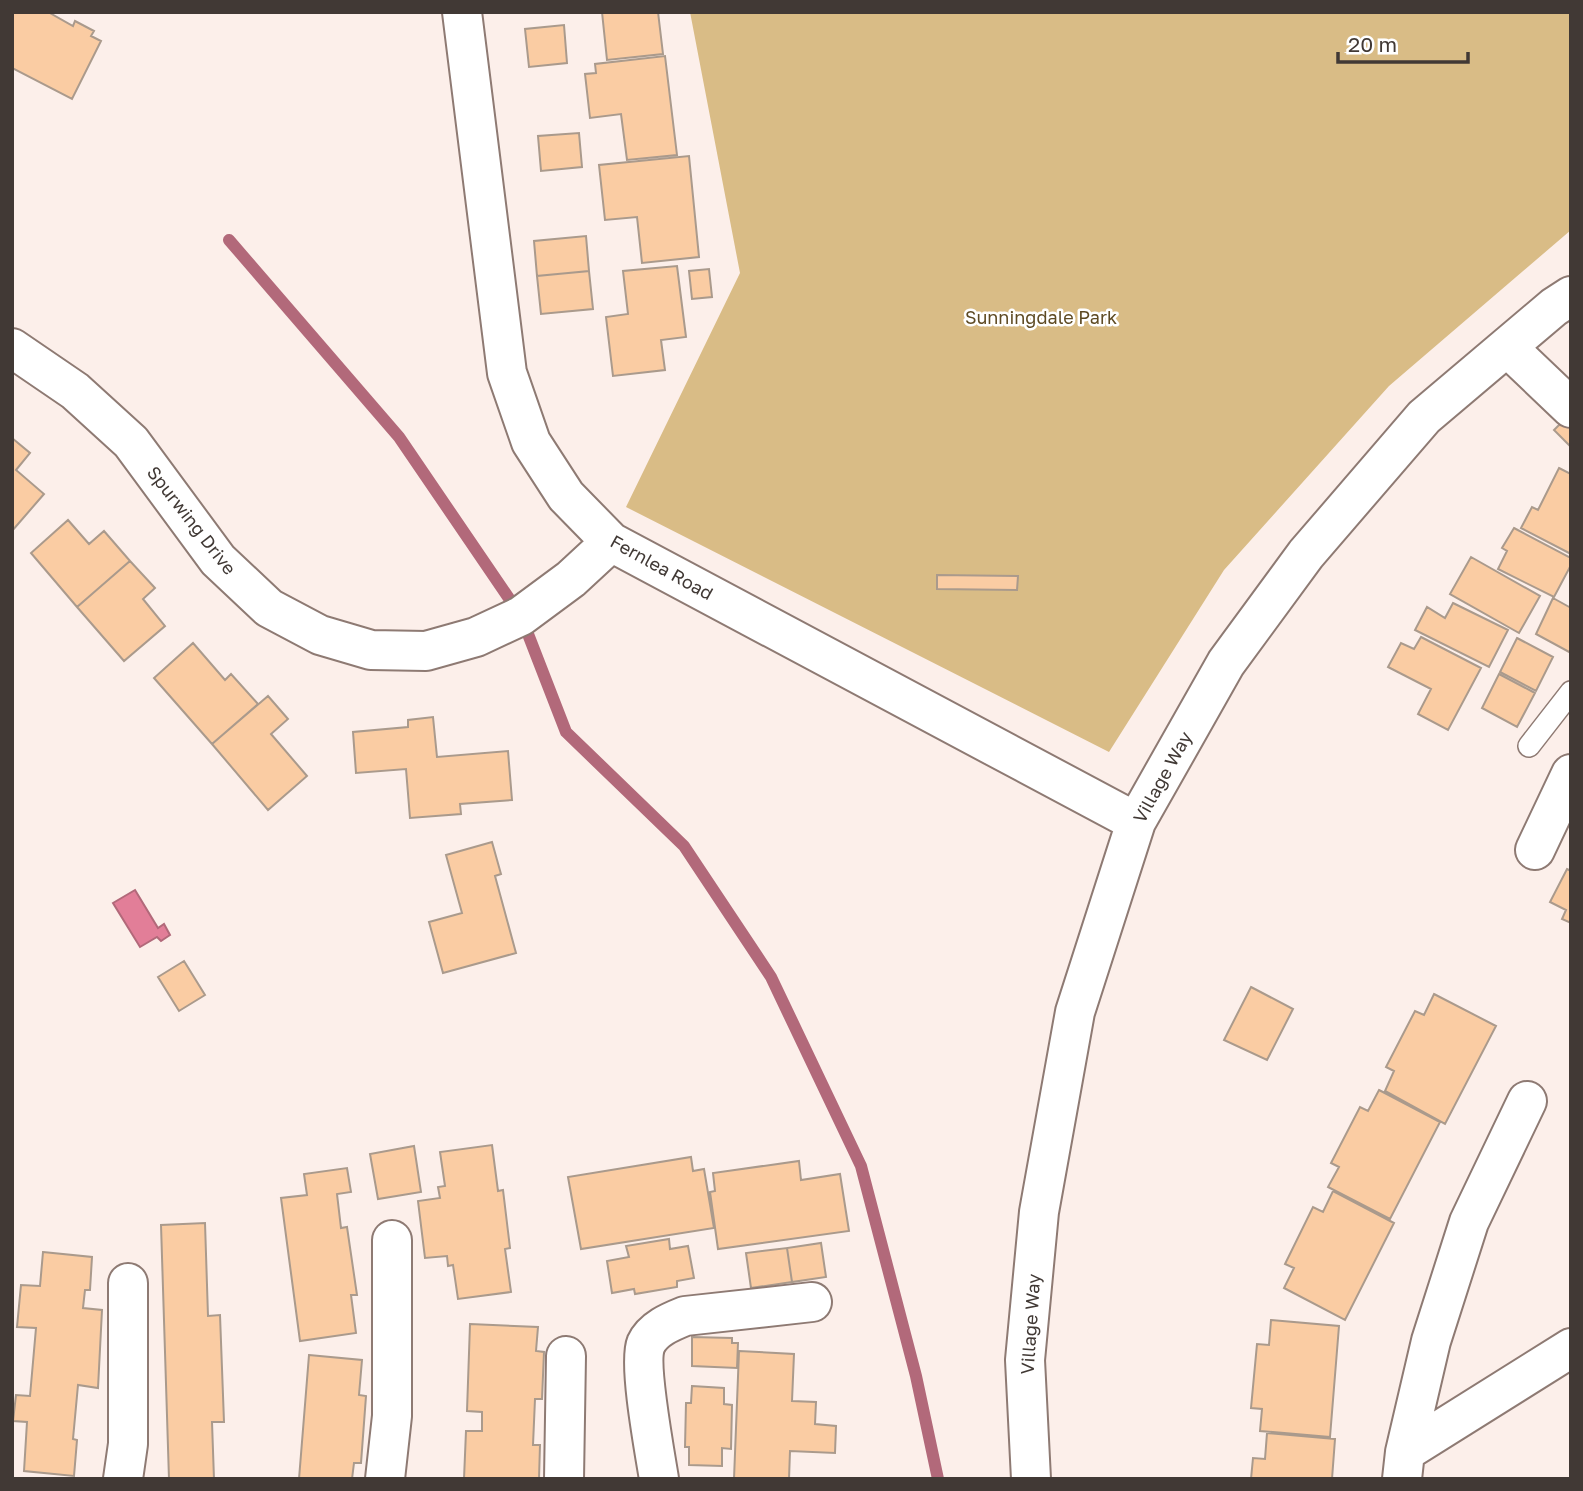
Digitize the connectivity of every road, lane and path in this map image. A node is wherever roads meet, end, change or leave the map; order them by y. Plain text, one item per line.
1 (462, 12) edge
2 (1571, 296) edge
3 (1507, 347) junction
4 (12, 348) edge
5 (1571, 408) edge
6 (611, 542) junction
7 (1571, 692) edge
8 (1529, 746) dead end
9 (1571, 774) edge
10 (1136, 822) junction
11 (1535, 850) dead end
12 (1527, 1101) dead end
13 (392, 1240) dead end
14 (128, 1283) dead end
15 (812, 1302) dead end
16 (1571, 1349) edge
17 (566, 1356) dead end
18 (1403, 1465) edge
19 (123, 1479) edge
20 (385, 1479) edge
21 (564, 1479) edge
22 (659, 1479) edge
23 (1031, 1479) edge

1 - 6 street, Fernlea Road
2 - 3 street, Village Way
3 - 5 street
3 - 10 street, Village Way
4 - 6 street, Spurwing Drive
6 - 10 street, Fernlea Road
7 - 8 lane
9 - 11 street
10 - 23 street, Village Way
12 - 18 street
13 - 20 street
14 - 19 street
15 - 22 street
16 - 18 street
17 - 21 street

